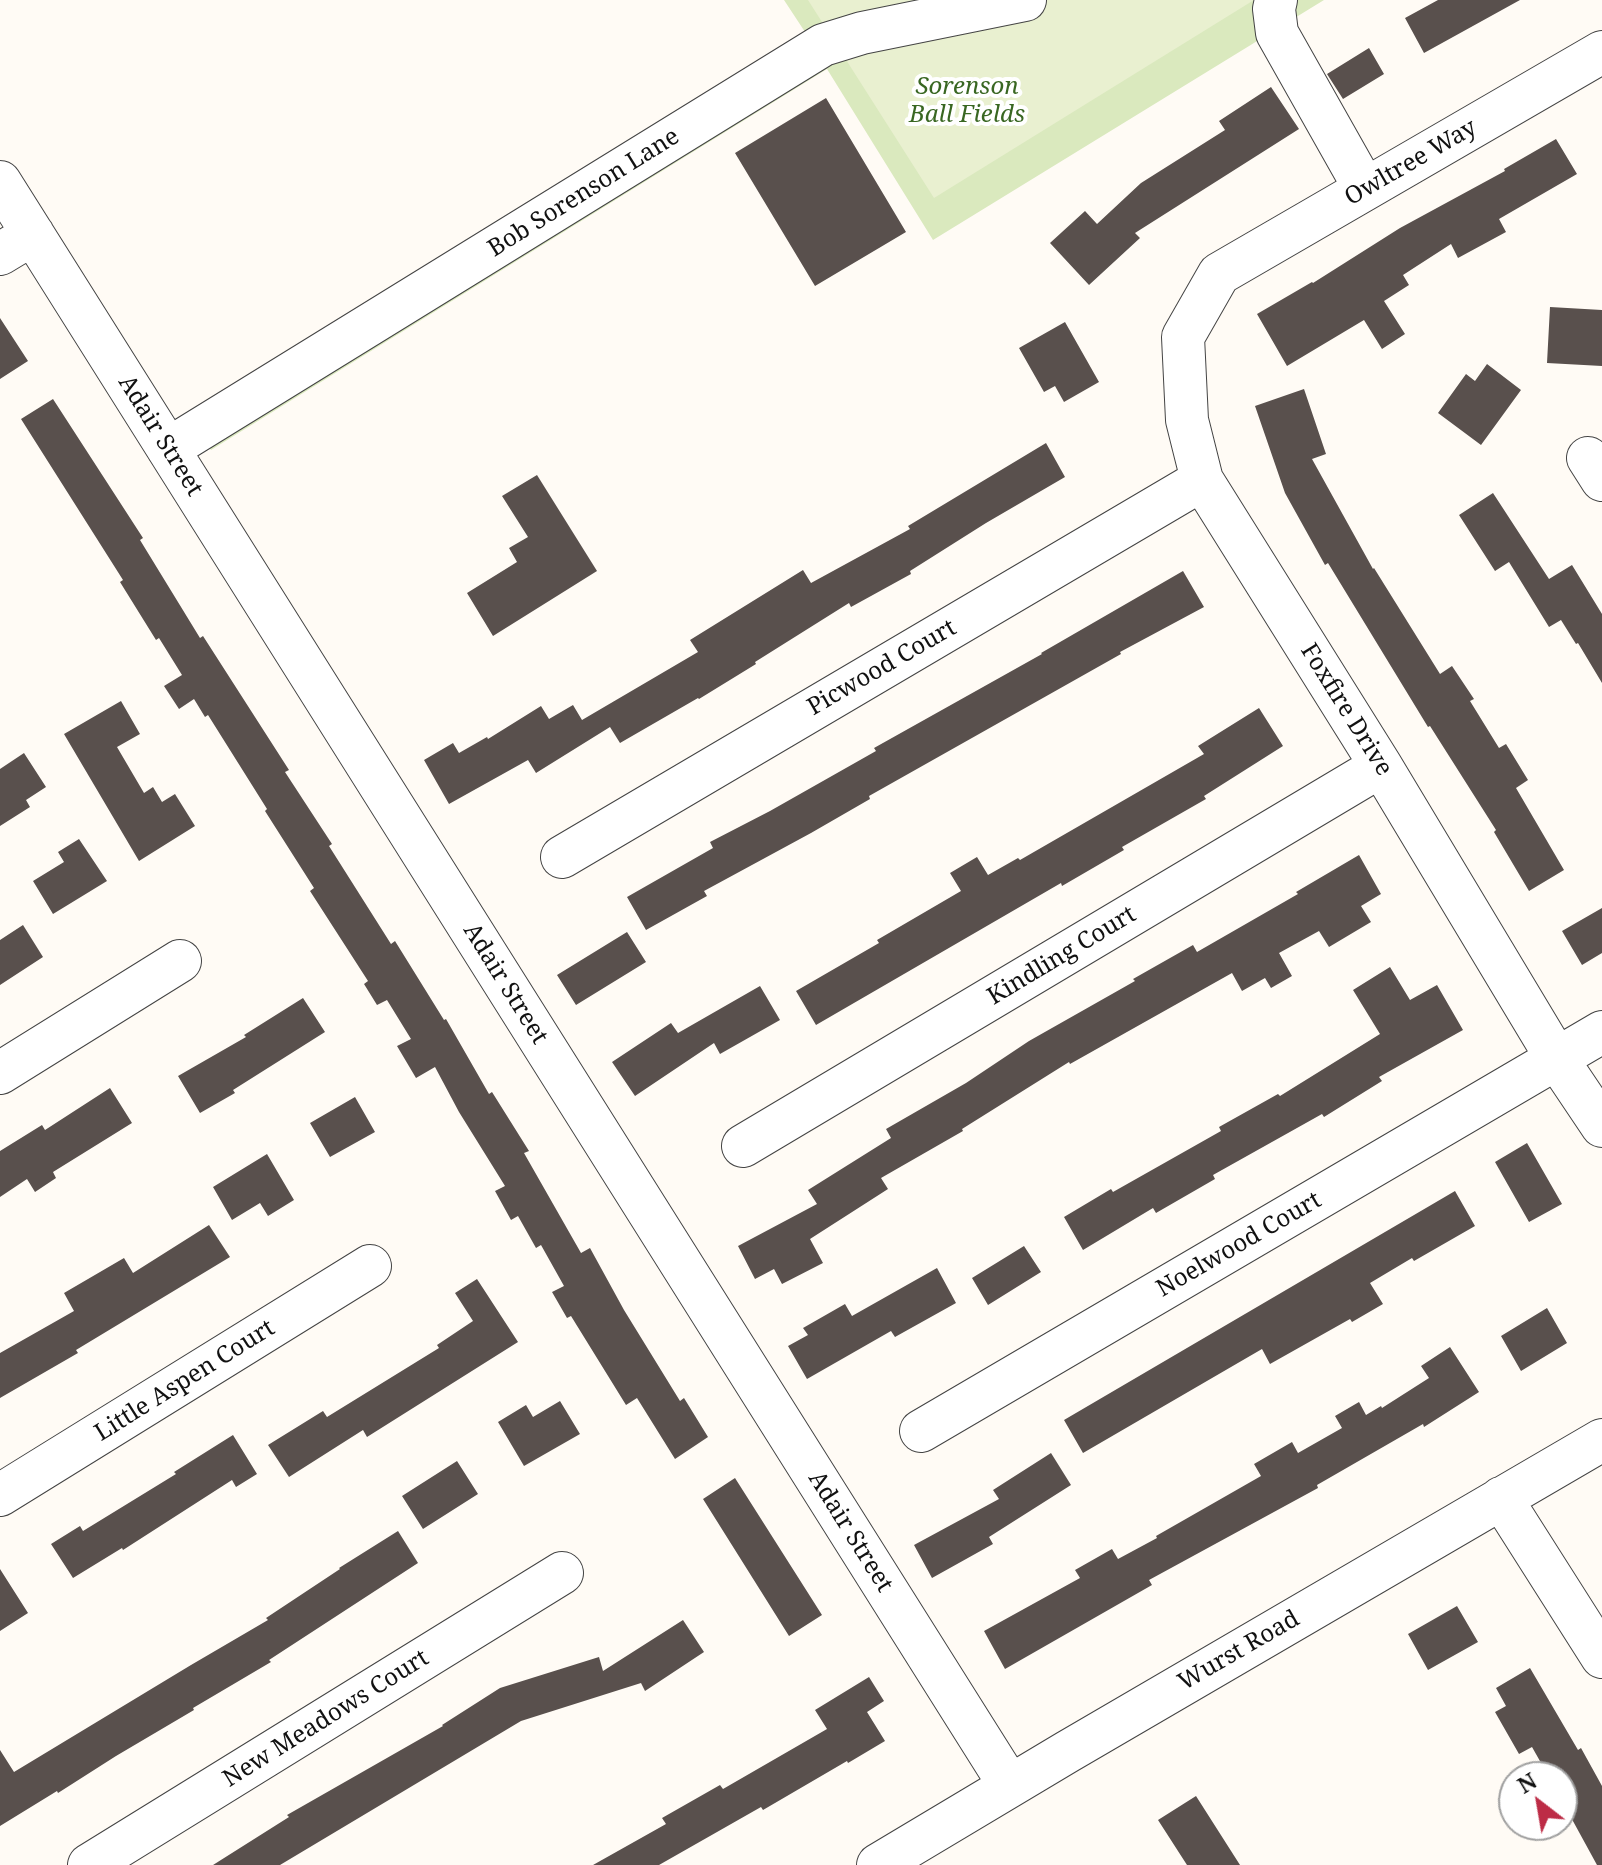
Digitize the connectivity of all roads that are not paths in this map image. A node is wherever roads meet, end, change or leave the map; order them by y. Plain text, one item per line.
1 (1025, 0) edge
2 (1276, 0) edge
3 (1602, 52) edge
4 (0, 182) edge
5 (1365, 189) junction
6 (16, 244) edge
7 (1219, 274) joint
8 (168, 449) junction
9 (1202, 480) junction
10 (1381, 766) junction
11 (562, 857) dead end
12 (180, 961) dead end
13 (1602, 1032) edge
14 (1557, 1059) junction
15 (0, 1073) edge
16 (1602, 1126) edge
17 (743, 1146) dead end
18 (370, 1266) dead end
19 (921, 1431) dead end
20 (1602, 1440) edge
21 (0, 1495) edge
22 (1501, 1498) junction
23 (562, 1573) dead end
24 (1602, 1657) edge
25 (1010, 1786) junction
26 (89, 1865) edge
27 (878, 1865) edge

1 - 8 street, Bob Sorenson Lane
2 - 5 street
3 - 5 street, Owltree Way
4 - 6 street, Adair Street
5 - 7 street, Owltree Way
6 - 8 street, Adair Street
7 - 9 street, Foxfire Drive
8 - 25 street, Adair Street
9 - 10 street, Foxfire Drive
9 - 11 street, Picwood Court
10 - 14 street, Foxfire Drive
10 - 17 street, Kindling Court
12 - 15 street
13 - 14 street, Noelwood Court
14 - 16 street, Foxfire Drive
14 - 19 street, Noelwood Court
18 - 21 street, Little Aspen Court
20 - 22 street, Wurst Road
22 - 24 street
22 - 25 street, Wurst Road
23 - 26 street, New Meadows Court
25 - 27 street, Wurst Road

